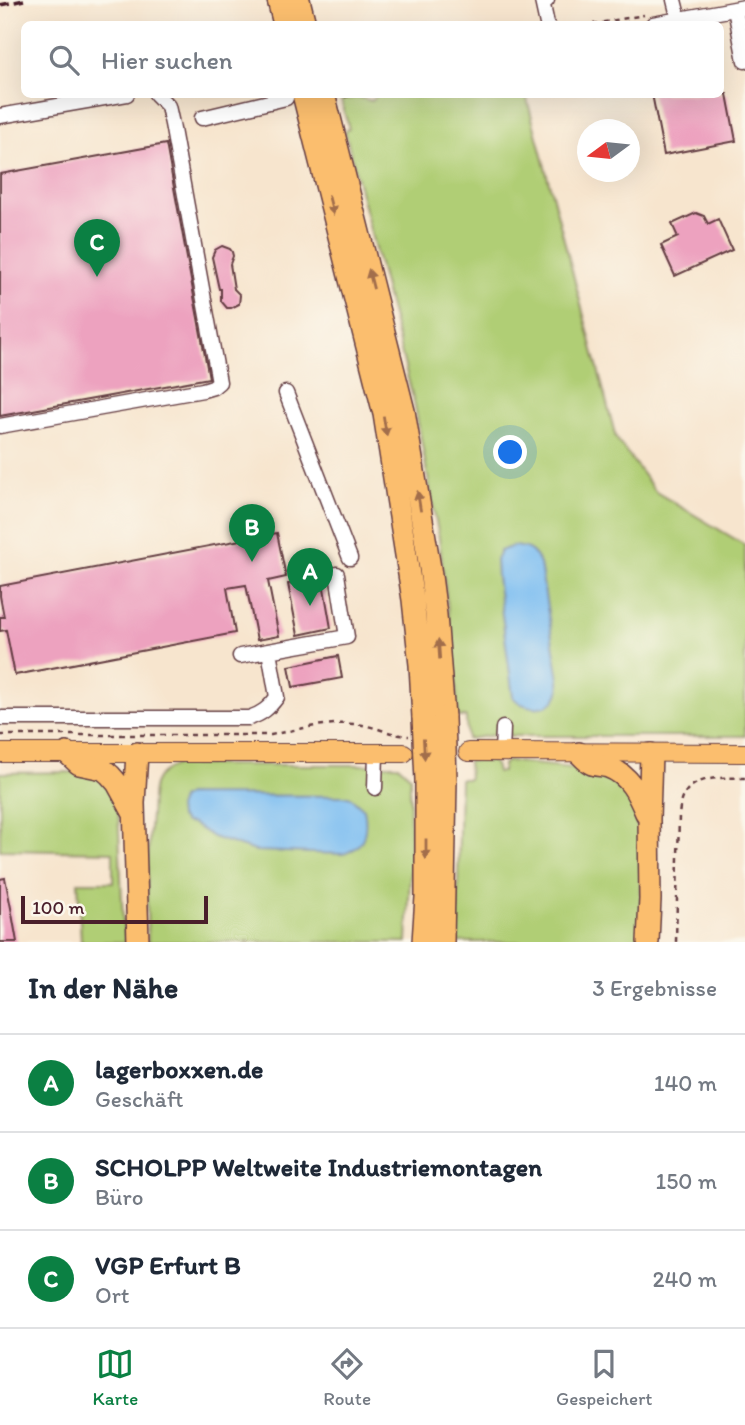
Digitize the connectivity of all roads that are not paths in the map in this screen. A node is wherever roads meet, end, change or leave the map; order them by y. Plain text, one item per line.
1 (278, 0) edge
2 (299, 0) edge
3 (547, 0) edge
4 (674, 0) edge
5 (740, 8) edge
6 (679, 20) junction
7 (283, 21) edge
8 (305, 21) edge
9 (546, 21) edge
10 (672, 21) edge
11 (745, 61) edge
12 (105, 98) edge
13 (160, 98) edge
14 (287, 98) edge
15 (296, 98) edge
16 (334, 98) edge
17 (0, 117) edge
18 (202, 118) dead end
19 (324, 136) junction
20 (286, 393) dead end
21 (0, 426) edge
22 (350, 558) dead end
23 (337, 574) dead end
24 (269, 651) junction
25 (240, 656) dead end
26 (0, 718) edge
27 (503, 728) dead end
28 (468, 752) dead end
29 (0, 753) edge
30 (67, 753) junction
31 (137, 753) junction
32 (376, 753) junction
33 (404, 753) dead end
34 (502, 753) junction
35 (579, 753) junction
36 (745, 753) edge
37 (651, 754) junction
38 (436, 780) junction
39 (375, 788) dead end
40 (135, 816) junction
41 (649, 819) junction
42 (138, 942) edge
43 (423, 942) edge
44 (443, 942) edge
45 (648, 942) edge

1 - 7 highway
2 - 8 highway
3 - 9 street
4 - 6 street
5 - 6 street
5 - 11 street
6 - 10 street
12 - 17 street
13 - 21 street
14 - 18 street
15 - 19 highway
16 - 19 highway
19 - 38 highway, bridge
20 - 22 street
23 - 24 street
24 - 25 street
24 - 26 street
27 - 34 street
28 - 34 main road
29 - 30 main road
30 - 31 main road
30 - 40 highway
31 - 32 main road
31 - 40 highway
32 - 33 main road
32 - 39 street
34 - 35 main road
35 - 37 main road
35 - 41 highway
36 - 37 main road
37 - 41 highway
38 -> 43 highway
38 - 44 highway
40 - 42 highway
41 - 45 highway

